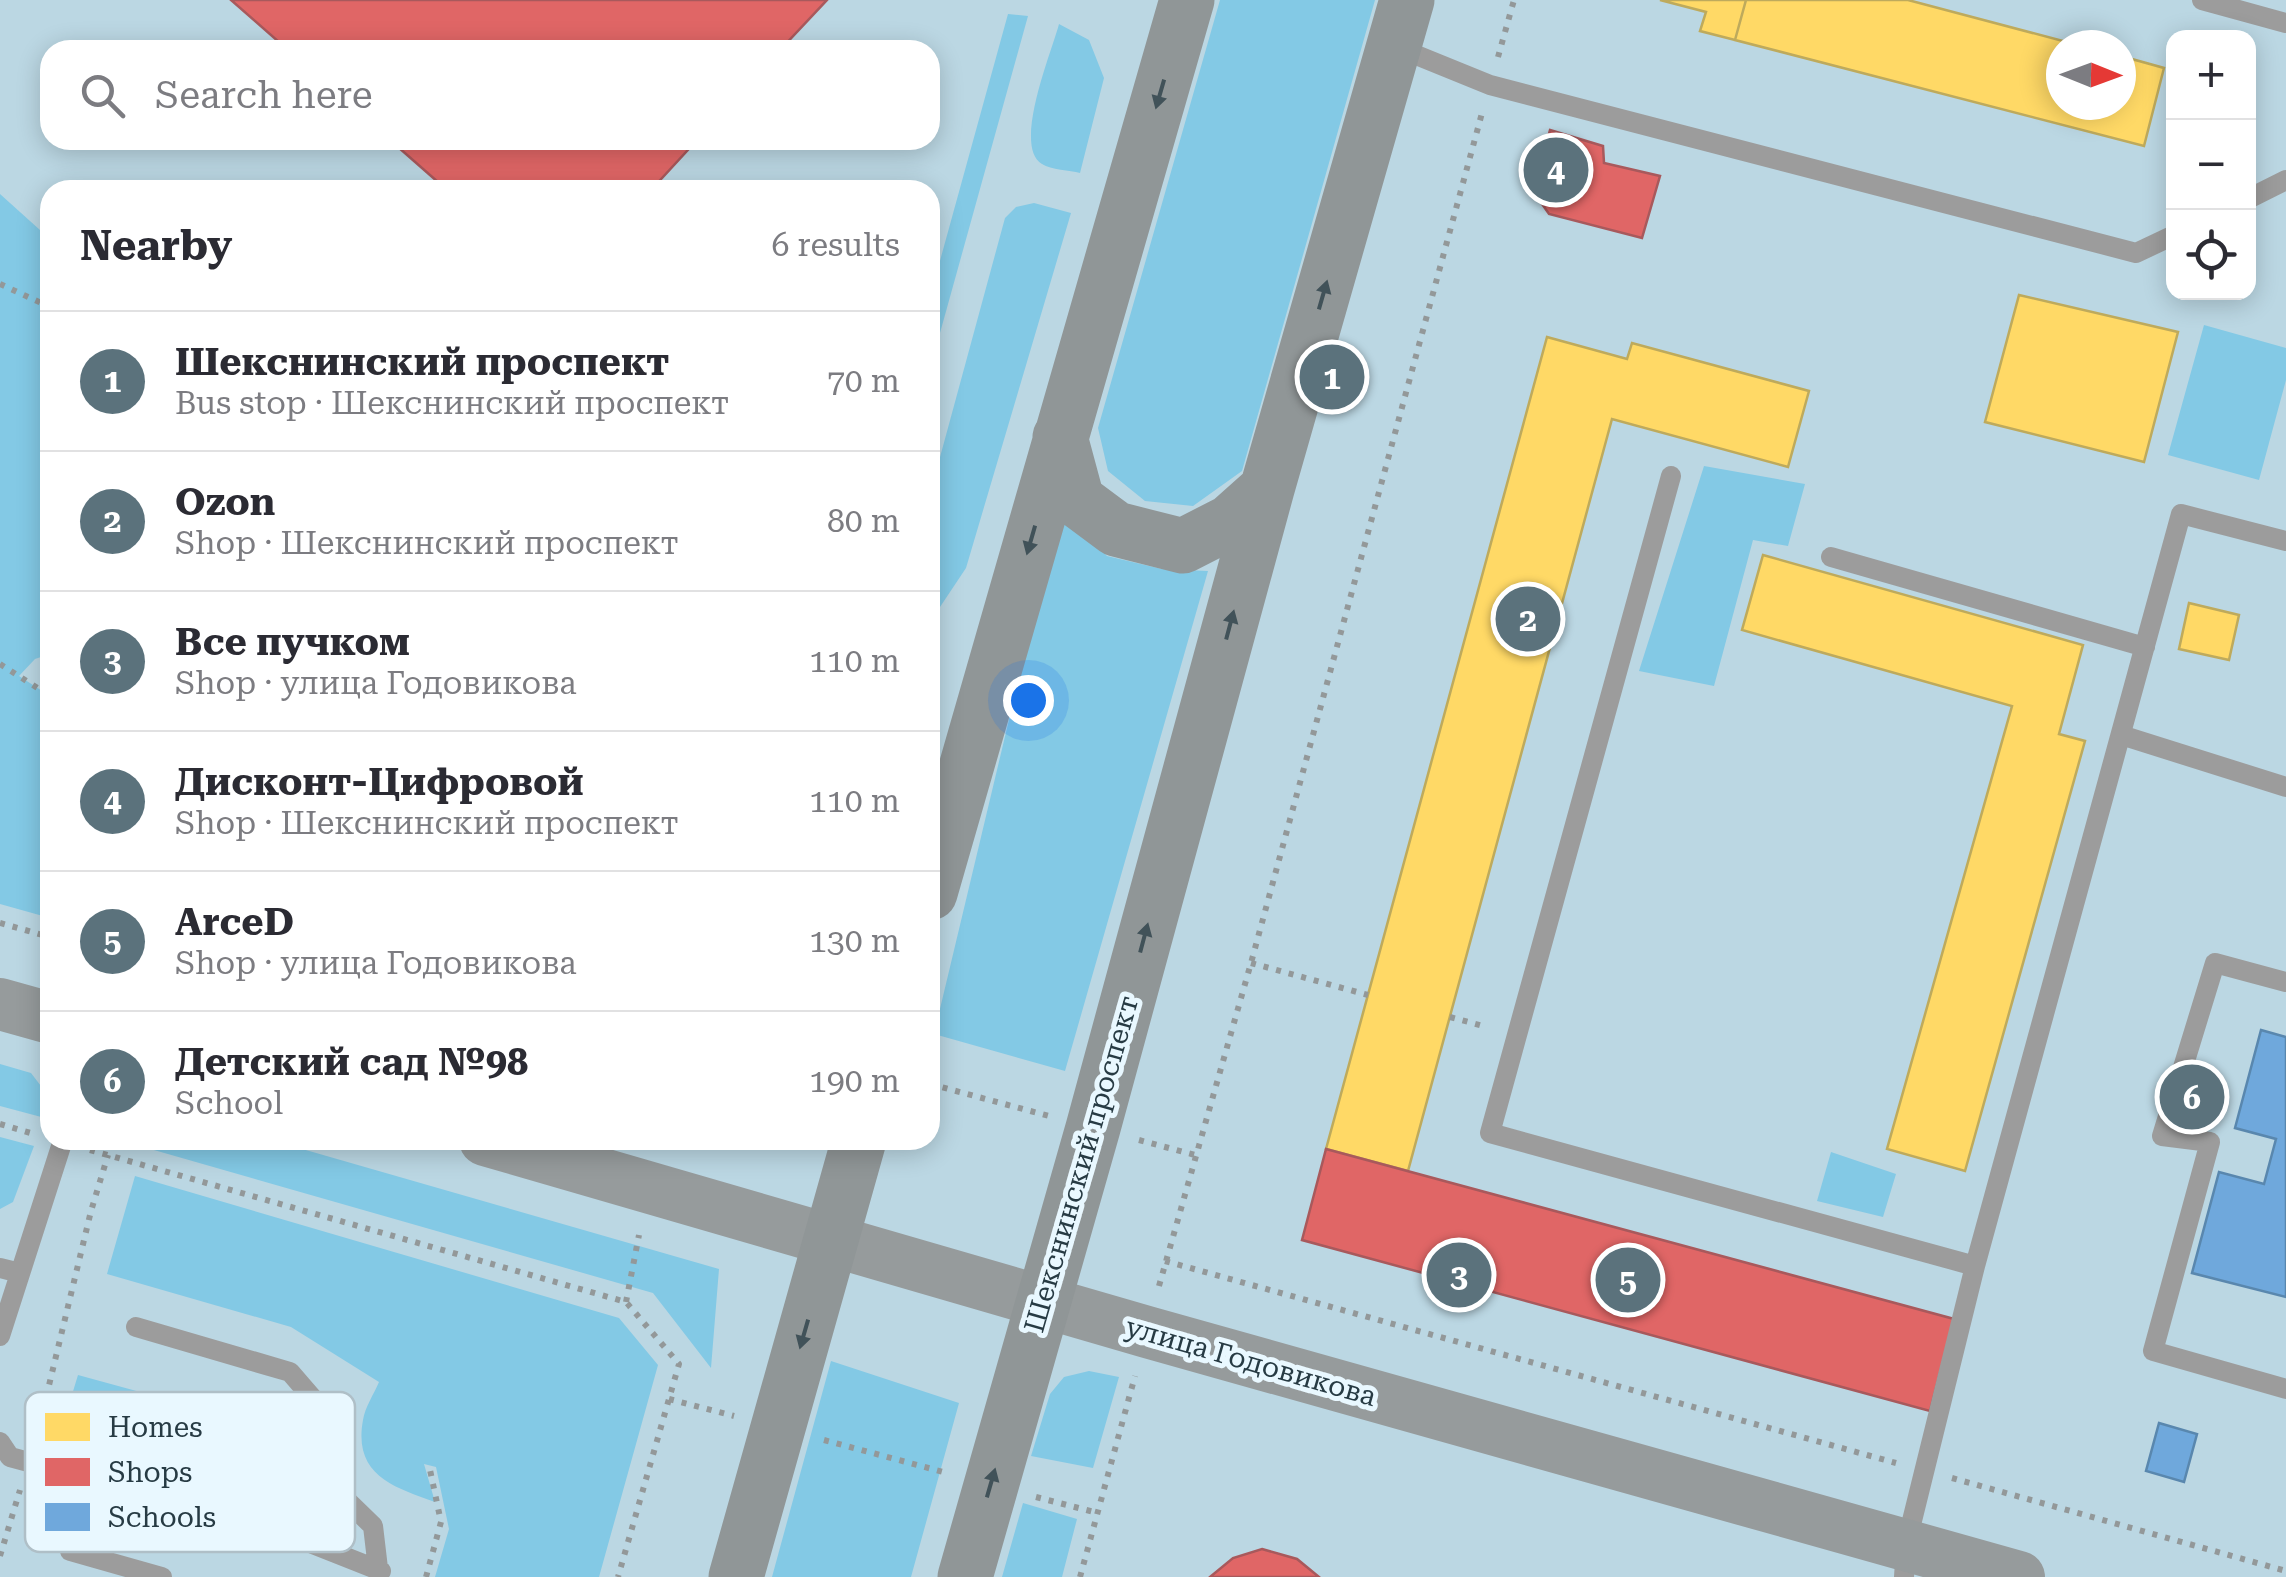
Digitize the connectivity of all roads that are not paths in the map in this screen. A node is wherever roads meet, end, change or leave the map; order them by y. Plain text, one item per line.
1 (1187, 0) edge
2 (2202, 0) edge
3 (2286, 22) edge
4 (1400, 23) edge
5 (2286, 180) edge
6 (2256, 194) edge
7 (2166, 239) edge
8 (1060, 437) junction
9 (1671, 476) dead end
10 (1267, 490) junction
11 (2286, 541) edge
12 (1831, 556) dead end
13 (2145, 646) junction
14 (2121, 735) junction
15 (2286, 787) edge
16 (940, 858) edge
17 (2286, 982) edge
18 (0, 1004) edge
19 (40, 1015) edge
20 (54, 1150) edge
21 (520, 1150) edge
22 (857, 1150) edge
23 (831, 1240) junction
24 (1975, 1266) junction
25 (10, 1271) edge
26 (1042, 1302) junction
27 (136, 1327) dead end
28 (0, 1336) edge
29 (2286, 1390) edge
30 (307, 1392) edge
31 (0, 1442) edge
32 (25, 1461) edge
33 (355, 1509) edge
34 (74, 1552) edge
35 (328, 1552) edge
36 (1905, 1561) edge
37 (380, 1574) edge
38 (162, 1577) edge
39 (736, 1577) edge
40 (965, 1577) edge
41 (2019, 1577) edge

1 -> 8 main road
2 - 3 lane
4 - 7 lane
10 -> 4 main road, Шекснинский проспект
5 - 6 lane
8 - 10 main road
8 -> 16 main road
9 - 24 lane
26 -> 10 main road, Шекснинский проспект
11 - 13 lane
12 - 13 lane
13 - 14 lane
14 - 15 lane
14 - 24 lane
17 - 29 lane
18 - 19 street
20 - 25 lane
21 - 23 street, улица Годовикова
22 - 23 main road
23 - 26 street, улица Годовикова
23 -> 39 main road
24 - 36 lane
25 - 28 lane
26 - 36 street, улица Годовикова
40 -> 26 main road, Шекснинский проспект
27 - 30 lane
31 - 32 lane
33 - 37 lane
34 - 38 lane
35 - 37 lane
36 - 41 street, улица Годовикова

